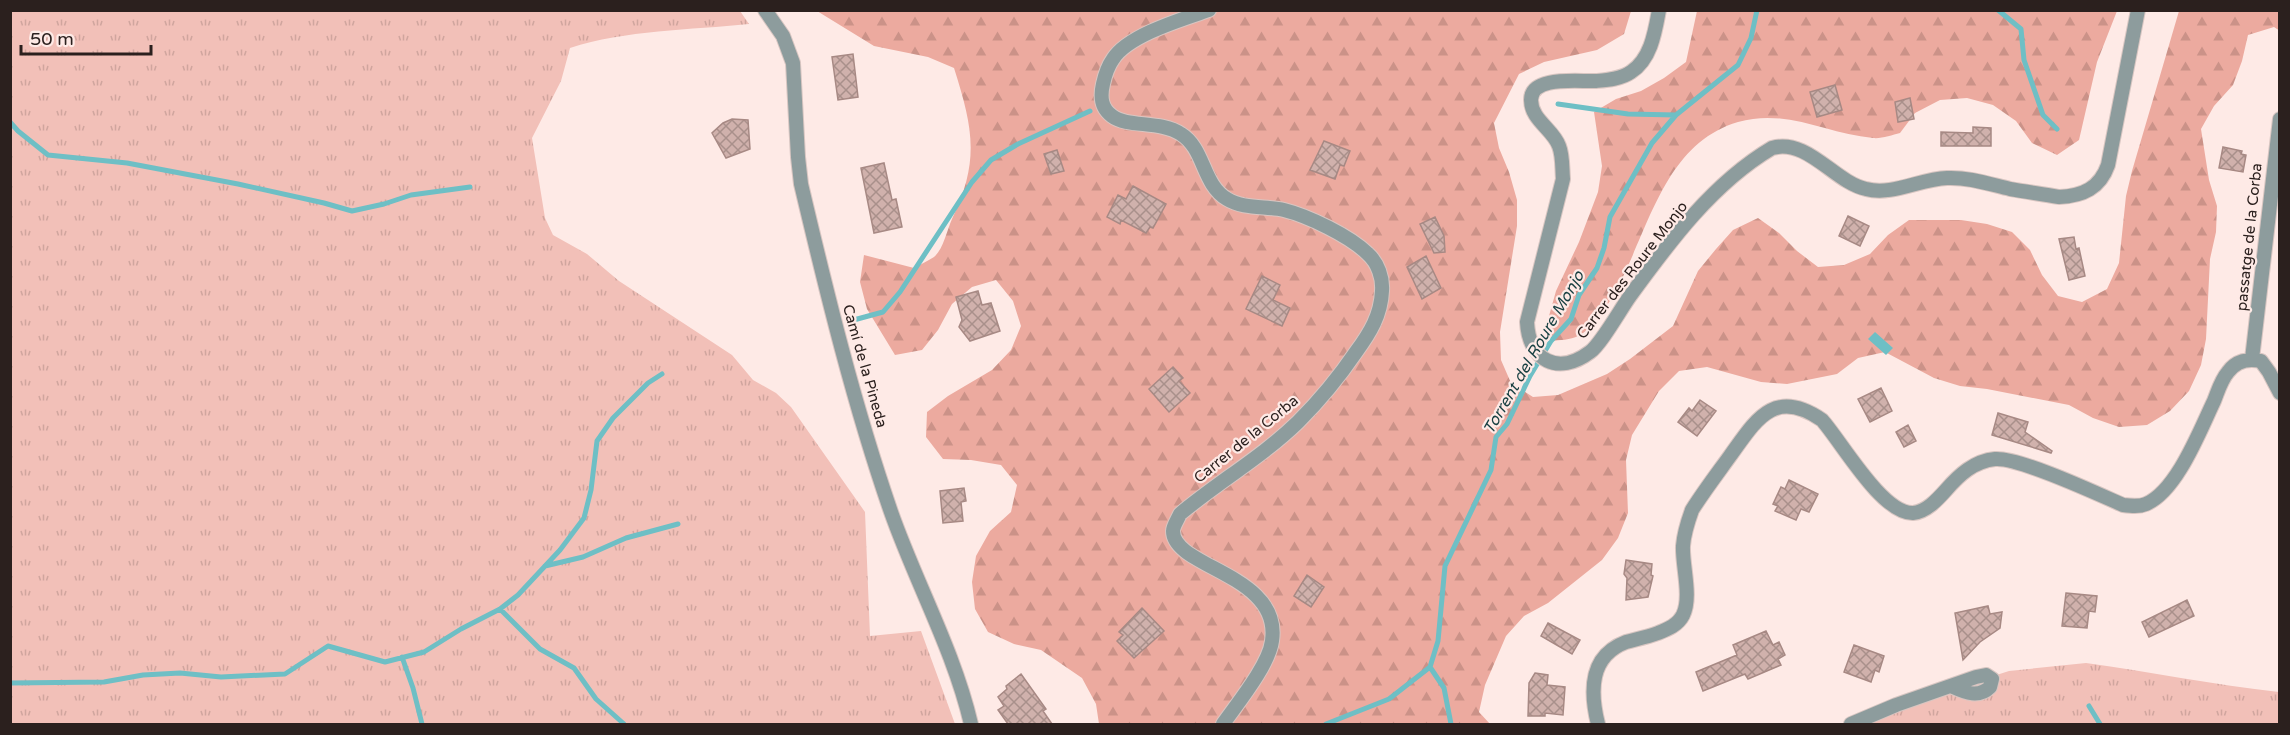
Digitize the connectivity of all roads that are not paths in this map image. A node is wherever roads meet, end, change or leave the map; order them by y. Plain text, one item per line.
1 (765, 10) edge
2 (1209, 10) edge
3 (1659, 10) edge
4 (2138, 10) edge
5 (2280, 119) edge
6 (2252, 359) junction
7 (2280, 393) edge
8 (1953, 687) dead end
9 (971, 724) edge
10 (1223, 724) edge
11 (1598, 724) edge
12 (1851, 724) edge

1 - 9 street, Camí de la Pineda
2 - 10 street, Carrer de la Corba
3 - 4 street, Carrer des Roure Monjo
5 - 6 street, passatge de la Corba
6 - 7 street
6 - 11 street
8 - 12 street

